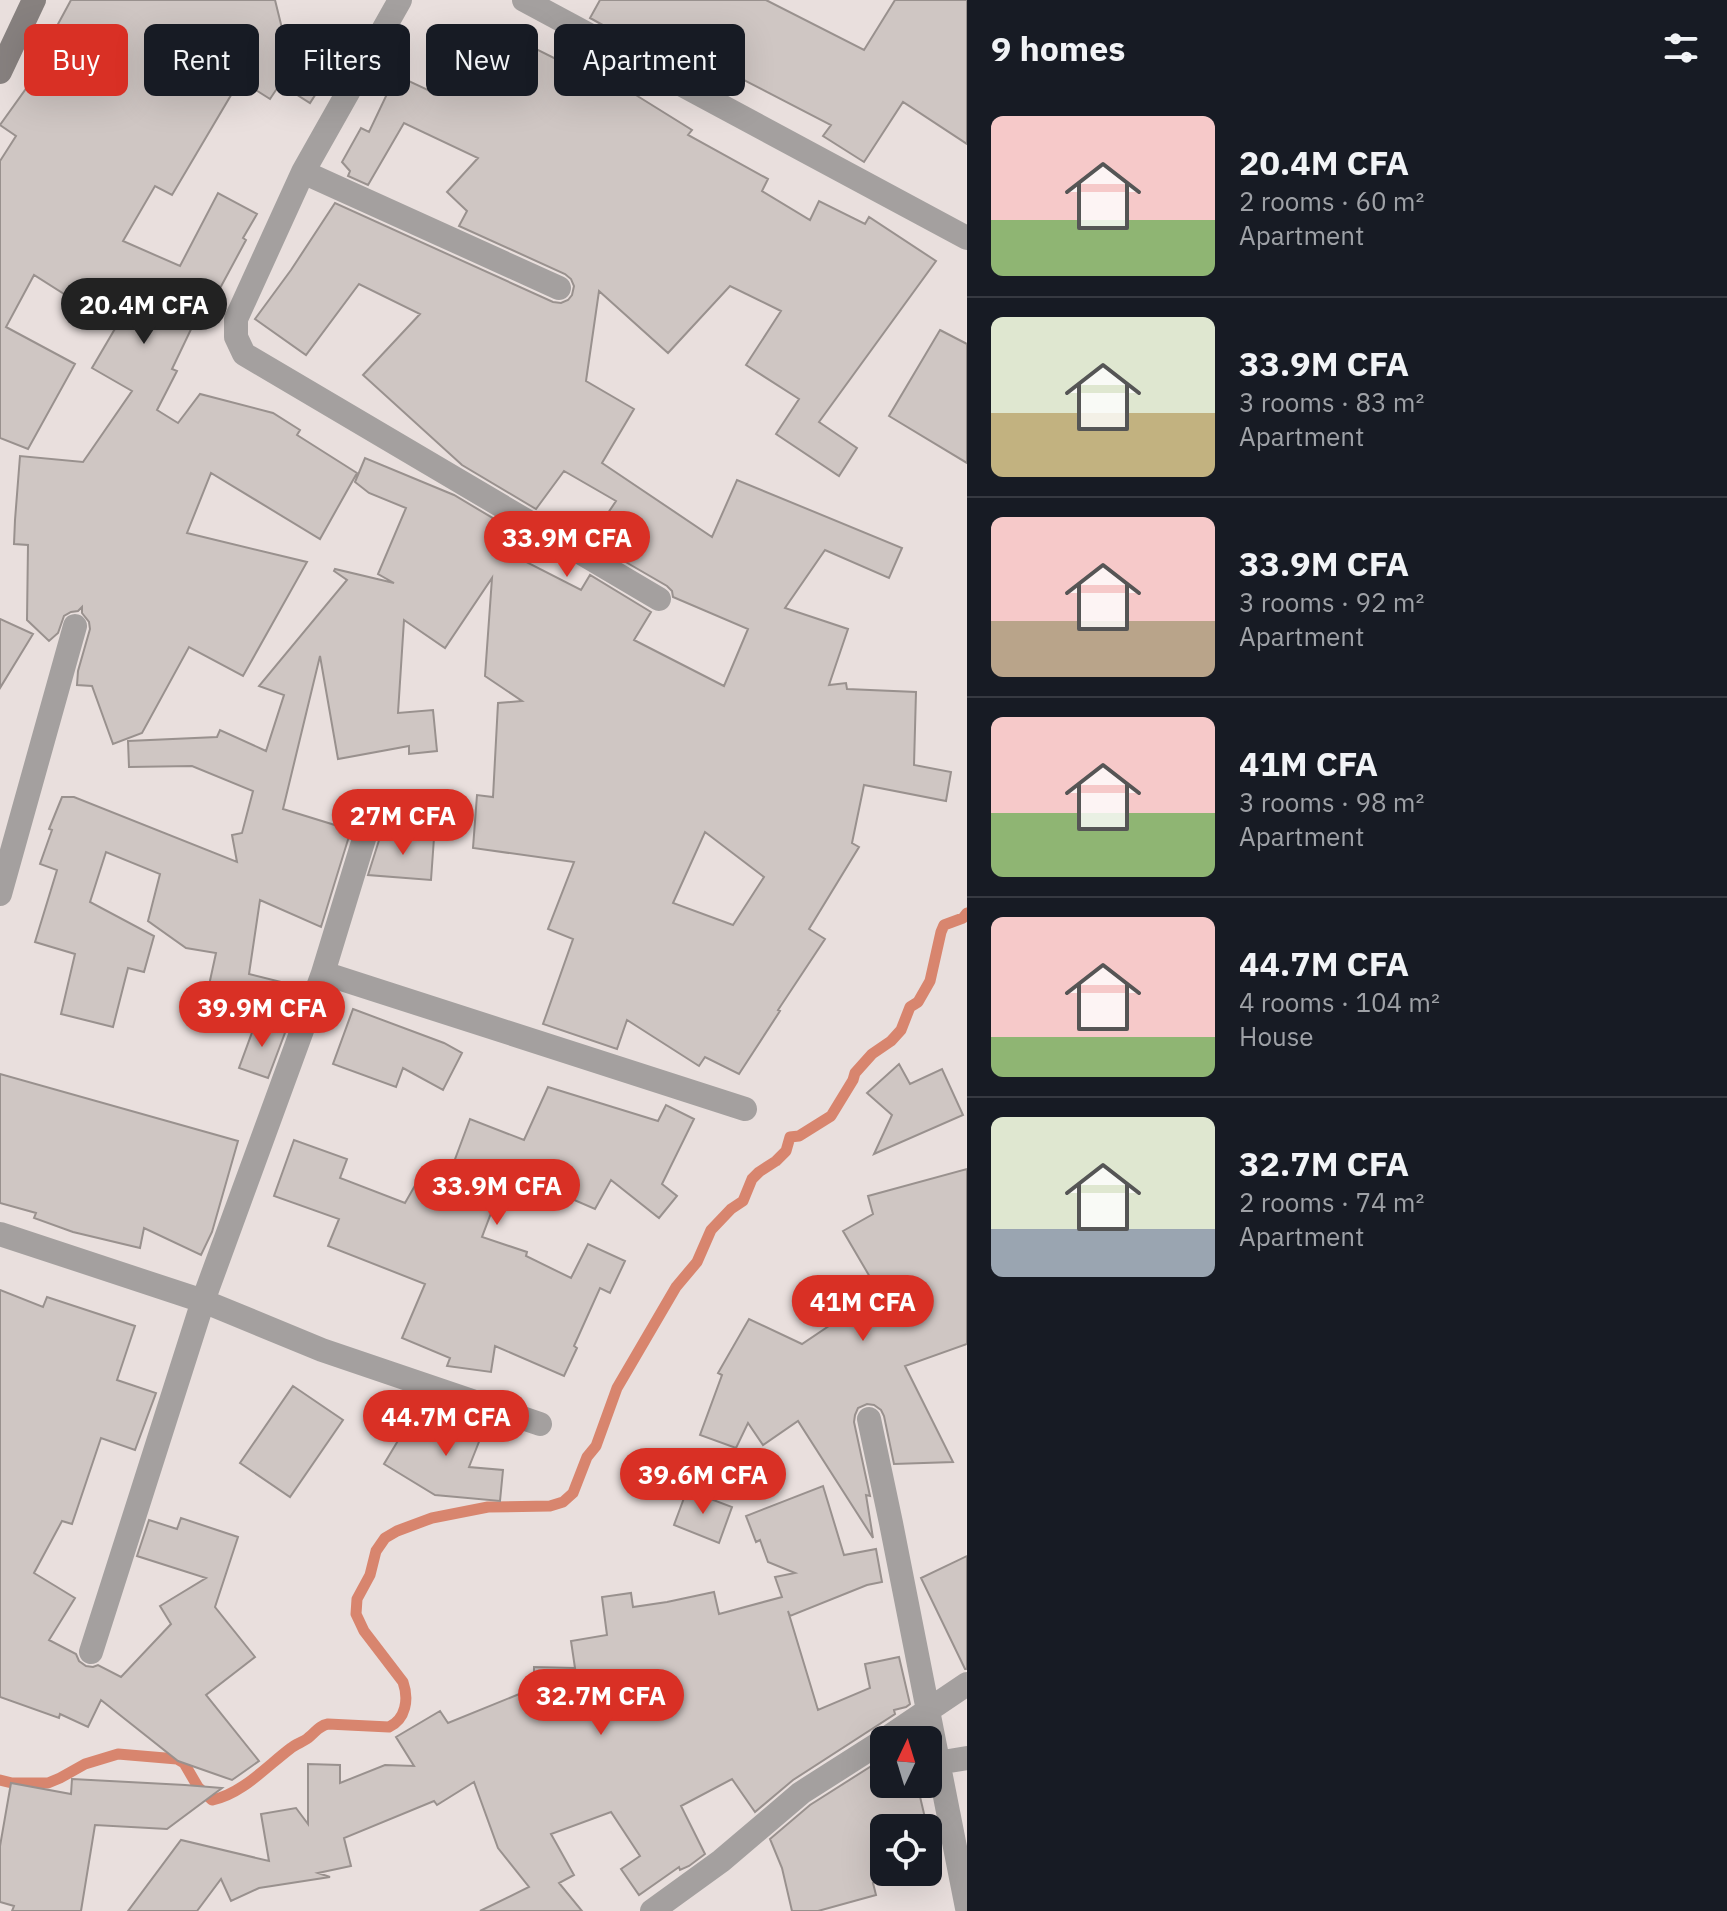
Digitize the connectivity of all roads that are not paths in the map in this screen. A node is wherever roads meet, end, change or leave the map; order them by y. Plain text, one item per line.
1 (34, 0) edge
2 (400, 0) edge
3 (524, 0) edge
4 (0, 72) edge
5 (303, 172) junction
6 (967, 238) edge
7 (559, 288) dead end
8 (659, 599) dead end
9 (75, 626) dead end
10 (371, 816) dead end
11 (0, 894) edge
12 (323, 973) junction
13 (745, 1109) dead end
14 (0, 1234) edge
15 (203, 1301) junction
16 (869, 1419) dead end
17 (540, 1424) dead end
18 (91, 1652) dead end
19 (967, 1684) edge
20 (927, 1713) junction
21 (906, 1726) edge
22 (930, 1726) edge
23 (870, 1749) edge
24 (967, 1758) edge
25 (942, 1762) edge
26 (942, 1787) edge
27 (967, 1908) edge
28 (652, 1911) edge

1 - 4 street
2 - 5 street
3 - 6 street
5 - 7 street
5 - 8 street
9 - 11 street
10 - 12 street
12 - 13 street
12 - 15 street
14 - 15 street
15 - 17 street
15 - 18 street
16 - 20 street
19 - 20 street
20 - 21 street
20 - 22 street
23 - 28 street
24 - 25 street
26 - 27 street

